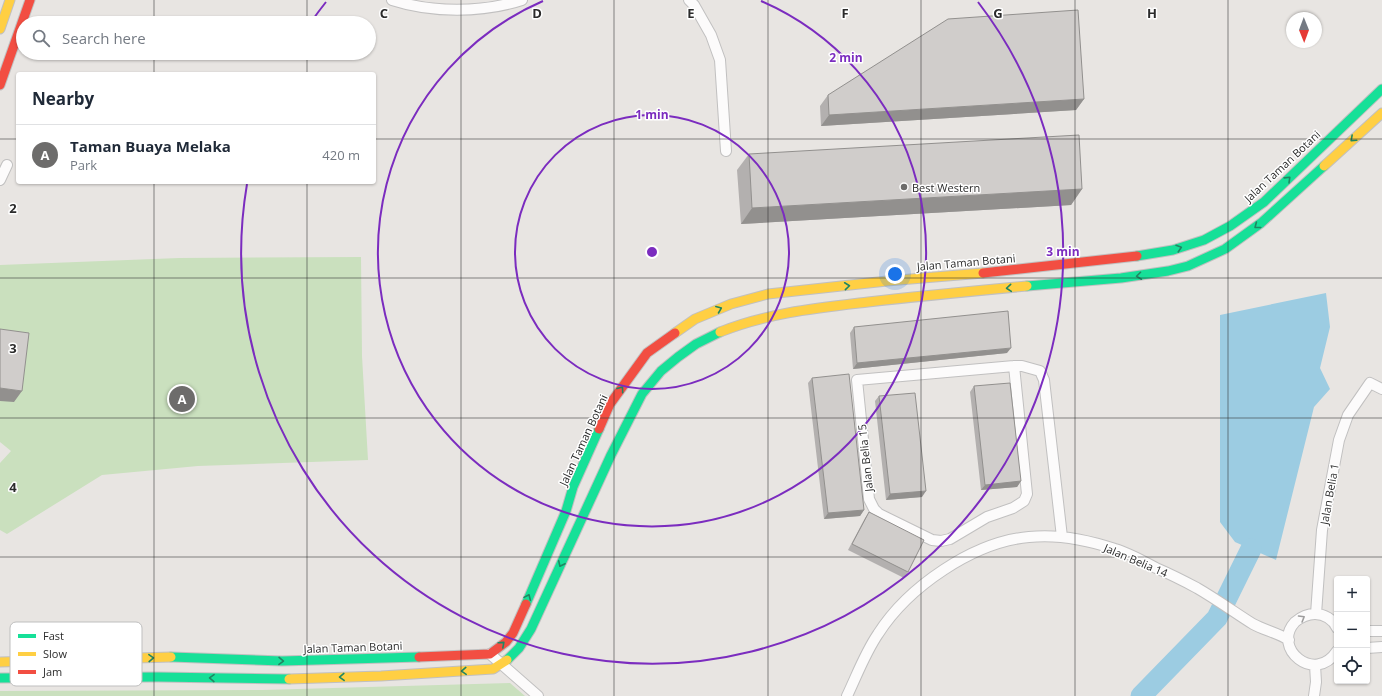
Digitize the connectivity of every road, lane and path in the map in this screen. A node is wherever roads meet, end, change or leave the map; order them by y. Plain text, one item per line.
1 (10, 0) edge
2 (30, 0) edge
3 (392, 0) edge
4 (522, 0) edge
5 (689, 0) edge
6 (24, 16) edge
7 (0, 29) edge
8 (16, 40) edge
9 (0, 85) edge
10 (1382, 90) edge
11 (1382, 113) edge
12 (726, 151) dead end
13 (7, 165) dead end
14 (0, 180) edge
15 (916, 279) junction
16 (949, 294) junction
17 (1014, 366) junction
18 (1382, 389) edge
19 (1062, 537) junction
20 (1316, 614) junction
21 (1334, 624) edge
22 (1370, 631) edge
23 (1382, 631) edge
24 (1289, 640) junction
25 (1382, 647) edge
26 (1370, 648) edge
27 (490, 654) junction
28 (1334, 654) edge
29 (142, 658) edge
30 (0, 662) edge
31 (10, 662) edge
32 (502, 665) junction
33 (1315, 665) junction
34 (142, 677) edge
35 (0, 678) edge
36 (10, 678) edge
37 (538, 696) edge
38 (847, 696) edge
39 (1314, 696) edge

1 - 7 main road
2 - 6 main road
3 - 4 street
5 - 12 street
8 - 9 main road
15 -> 10 main road, Jalan Taman Botani
11 -> 16 main road
13 - 14 street
15 - 16 main road
27 -> 15 main road, Jalan Taman Botani
16 -> 32 main road
17 - 17 street, Jalan Belia 15
17 - 19 street, Jalan Belia 15
18 - 20 street, Jalan Belia 1
19 - 24 street, Jalan Belia 14
19 - 38 street, Jalan Belia 14
20 - 21 street
24 -> 20 street
22 - 23 street
24 - 33 street
25 - 26 street
29 -> 27 main road, Jalan Taman Botani
27 - 32 street
28 - 33 street
30 -> 31 main road, Jalan Taman Botani
32 -> 34 main road
32 - 37 street
33 - 39 street
36 -> 35 main road

